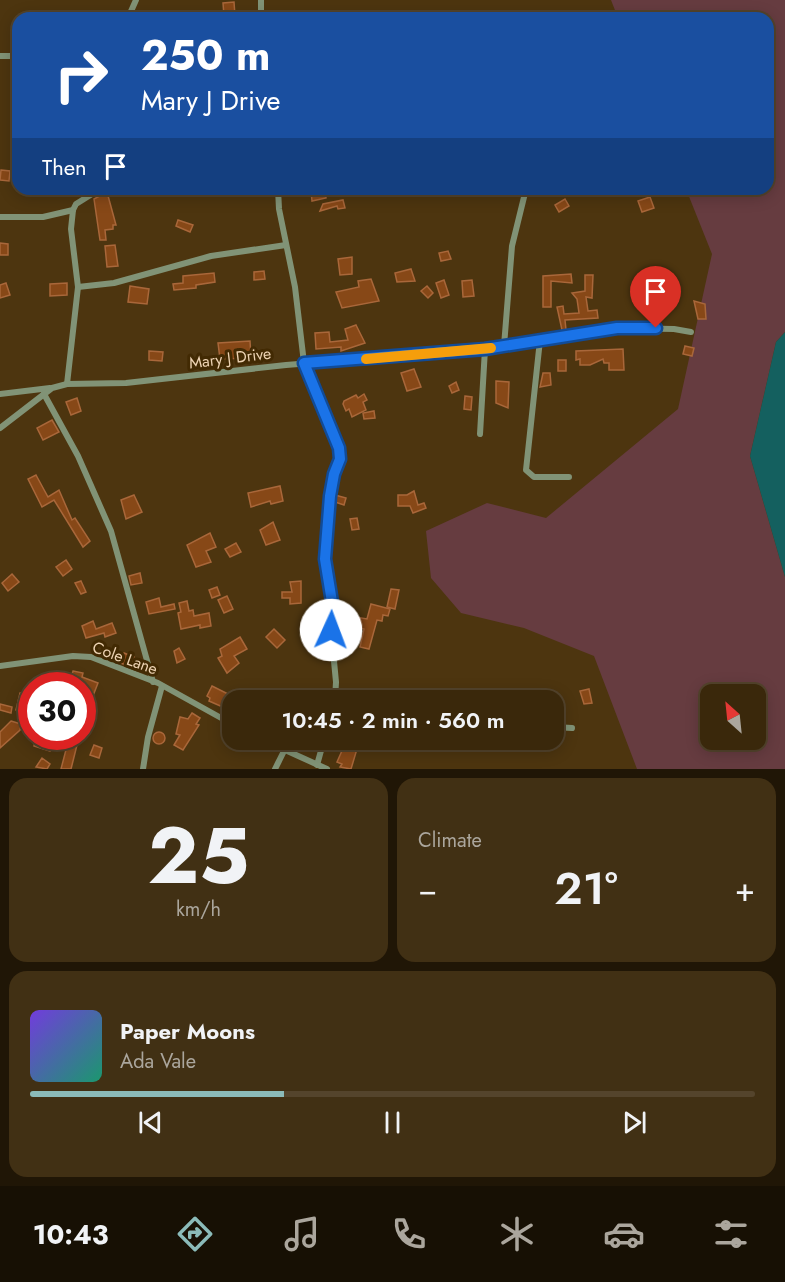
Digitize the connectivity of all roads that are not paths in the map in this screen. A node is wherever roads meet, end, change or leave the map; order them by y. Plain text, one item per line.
1 (90, 195) edge
2 (278, 195) edge
3 (527, 195) edge
4 (73, 210) junction
5 (0, 217) edge
6 (286, 244) junction
7 (78, 287) junction
8 (691, 332) dead end
9 (540, 340) junction
10 (504, 346) junction
11 (485, 349) junction
12 (304, 363) junction
13 (67, 384) junction
14 (52, 388) junction
15 (0, 394) edge
16 (44, 394) junction
17 (0, 428) edge
18 (480, 434) dead end
19 (570, 477) dead end
20 (0, 666) edge
21 (153, 682) junction
22 (162, 686) junction
23 (335, 690) edge
24 (222, 719) edge
25 (564, 728) edge
26 (572, 728) dead end
27 (284, 750) edge
28 (291, 750) edge
29 (321, 750) edge
30 (317, 765) junction
31 (143, 769) edge
32 (275, 769) edge
33 (327, 769) edge

1 - 4 street
2 - 6 street
3 - 10 street
4 - 5 street
4 - 7 street
6 - 7 street
6 - 12 street
7 - 13 street
8 - 9 street, Mary J Drive
9 - 10 street, Mary J Drive
9 - 19 street
10 - 11 street, Mary J Drive
11 - 12 street, Mary J Drive
11 - 18 street
12 - 13 street, Mary J Drive
12 - 23 street
13 - 14 street, Mary J Drive
14 - 15 street
14 - 16 street, Mary J Drive
16 - 17 street, Mary J Drive
16 - 21 street
20 - 21 street, Cole Lane
21 - 22 street, Cole Lane
22 - 24 street, Cole Lane
22 - 31 street
25 - 26 street
27 - 32 street
28 - 30 street
29 - 30 street
30 - 33 street

